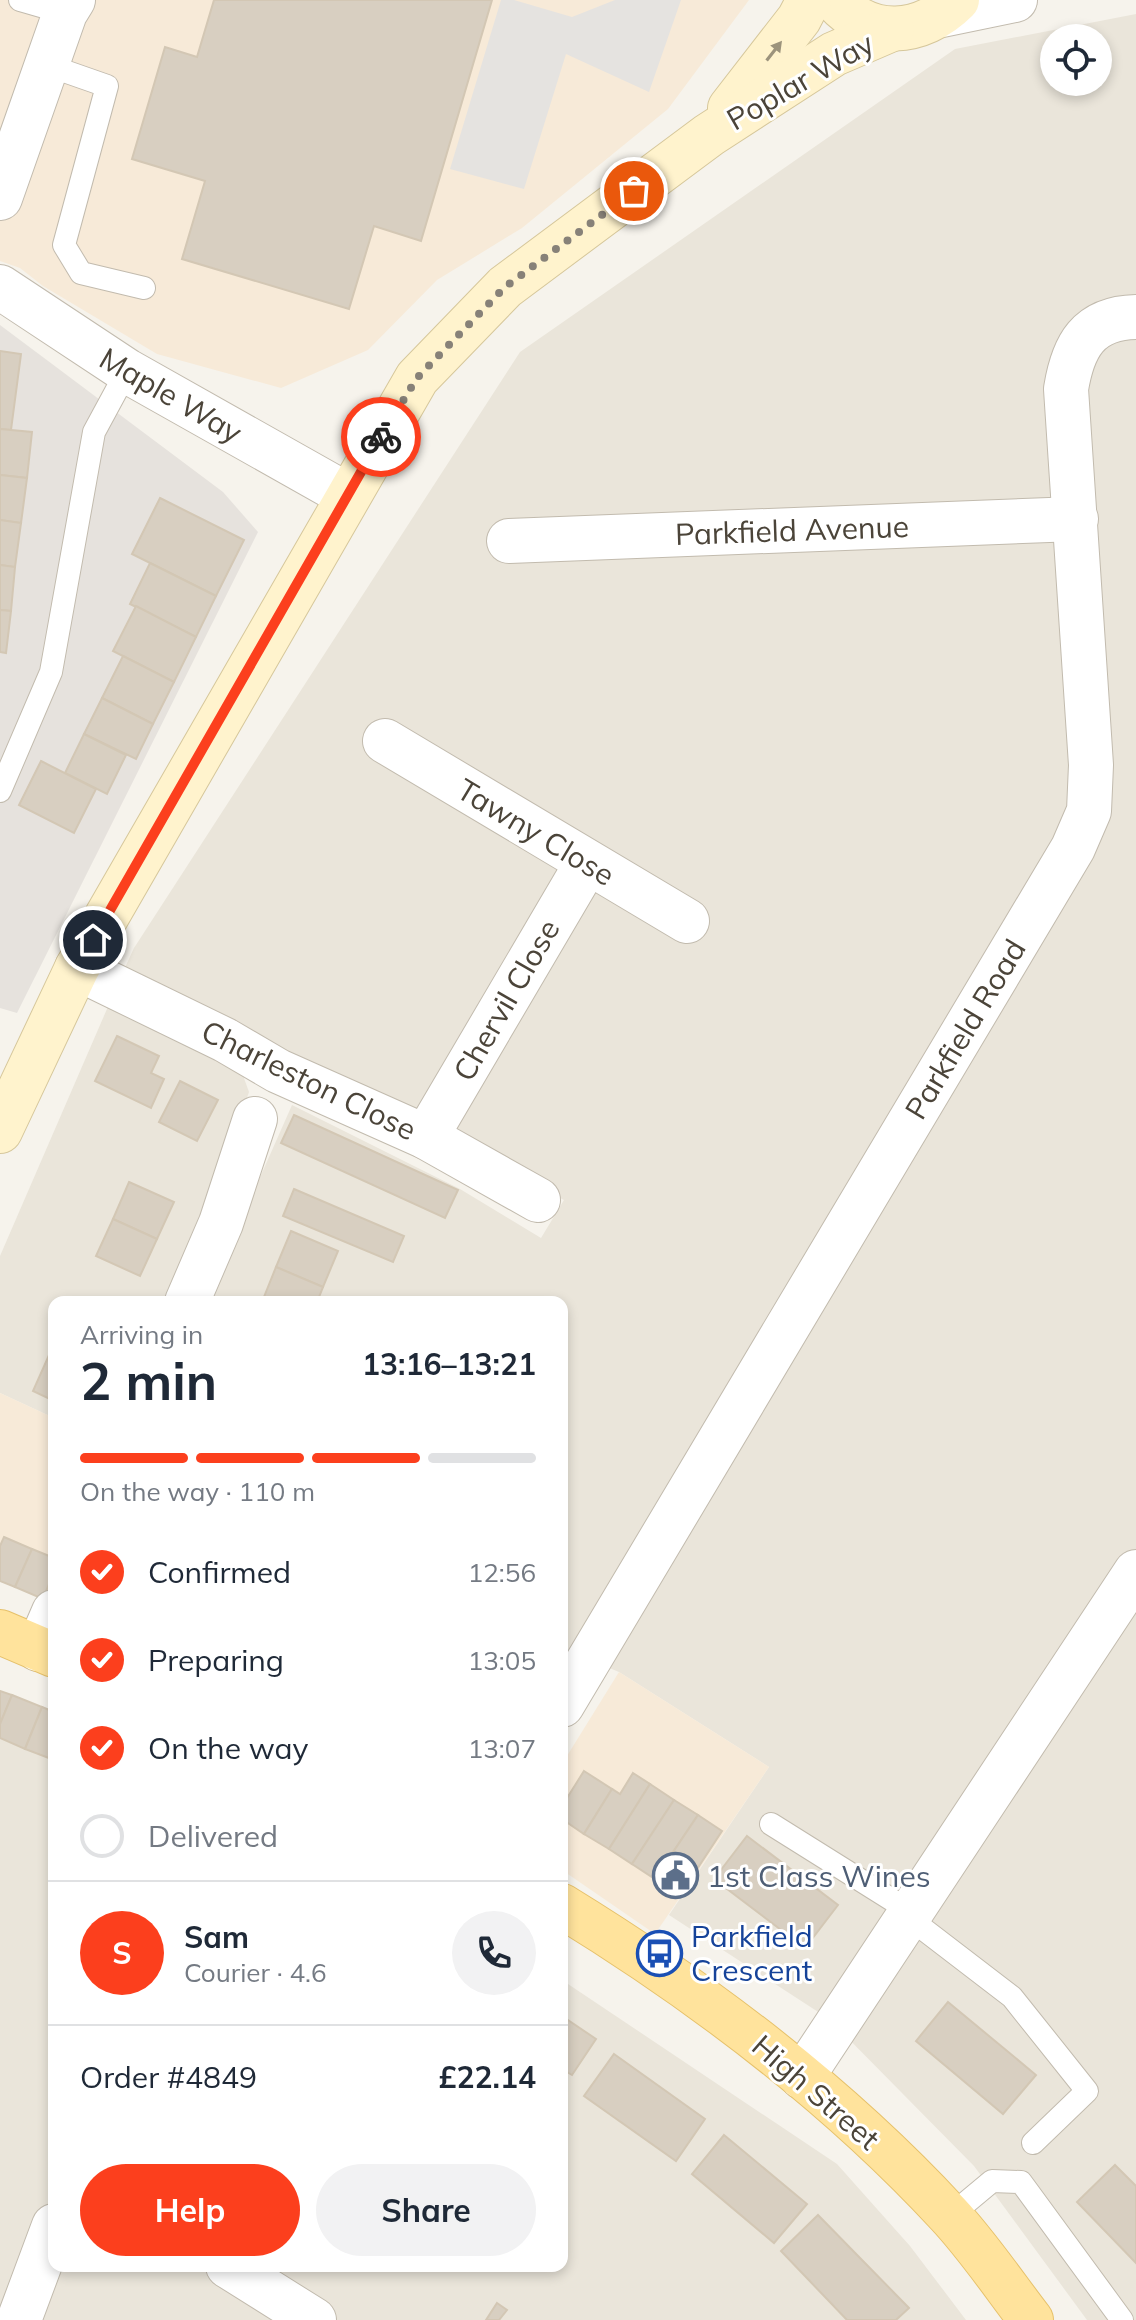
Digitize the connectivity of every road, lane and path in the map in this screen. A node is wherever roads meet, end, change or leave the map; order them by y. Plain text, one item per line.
1 (20, 0) edge
2 (809, 0) edge
3 (835, 0) edge
4 (1015, 0) edge
5 (69, 6) edge
6 (949, 8) edge
7 (892, 29) junction
8 (47, 65) junction
9 (709, 135) junction
10 (0, 198) edge
11 (0, 287) edge
12 (144, 288) dead end
13 (1136, 317) edge
14 (127, 371) junction
15 (347, 495) junction
16 (1076, 519) junction
17 (509, 541) dead end
18 (385, 741) dead end
19 (0, 791) edge
20 (587, 863) junction
21 (687, 921) dead end
22 (77, 968) junction
23 (255, 1119) dead end
24 (0, 1131) edge
25 (426, 1137) junction
26 (538, 1200) dead end
27 (190, 1296) edge
28 (1136, 1572) edge
29 (568, 1695) edge
30 (771, 1824) dead end
31 (568, 1910) edge
32 (911, 1915) junction
33 (802, 2077) junction
34 (1033, 2143) dead end
35 (950, 2216) junction
36 (48, 2242) edge
37 (236, 2272) edge
38 (295, 2314) edge
39 (19, 2320) edge
40 (1031, 2320) edge
41 (1122, 2320) edge

1 - 5 lane
9 -> 2 street, Poplar Way
3 - 7 street
4 - 6 street
5 - 8 street
6 - 7 street, Poplar Way
7 - 9 street, Poplar Way
8 - 10 street
8 - 12 lane
9 - 15 street, Poplar Way
11 - 14 street, Maple Way
13 - 16 street, Parkfield Road
14 - 15 street, Maple Way
14 - 19 lane
15 - 22 street, Poplar Way
16 - 17 street, Parkfield Avenue
16 - 29 street, Parkfield Road
18 - 20 street, Tawny Close
20 - 21 street, Tawny Close
20 - 25 street, Chervil Close
22 - 24 street, Poplar Way
22 - 25 street, Charleston Close
23 - 27 street
25 - 26 street, Charleston Close
28 - 32 street
30 - 32 lane
31 - 33 main road, High Street
32 - 33 street
32 - 34 lane
33 - 35 main road, High Street
35 - 40 main road, High Street
35 - 41 lane
36 - 39 street
37 - 38 street

